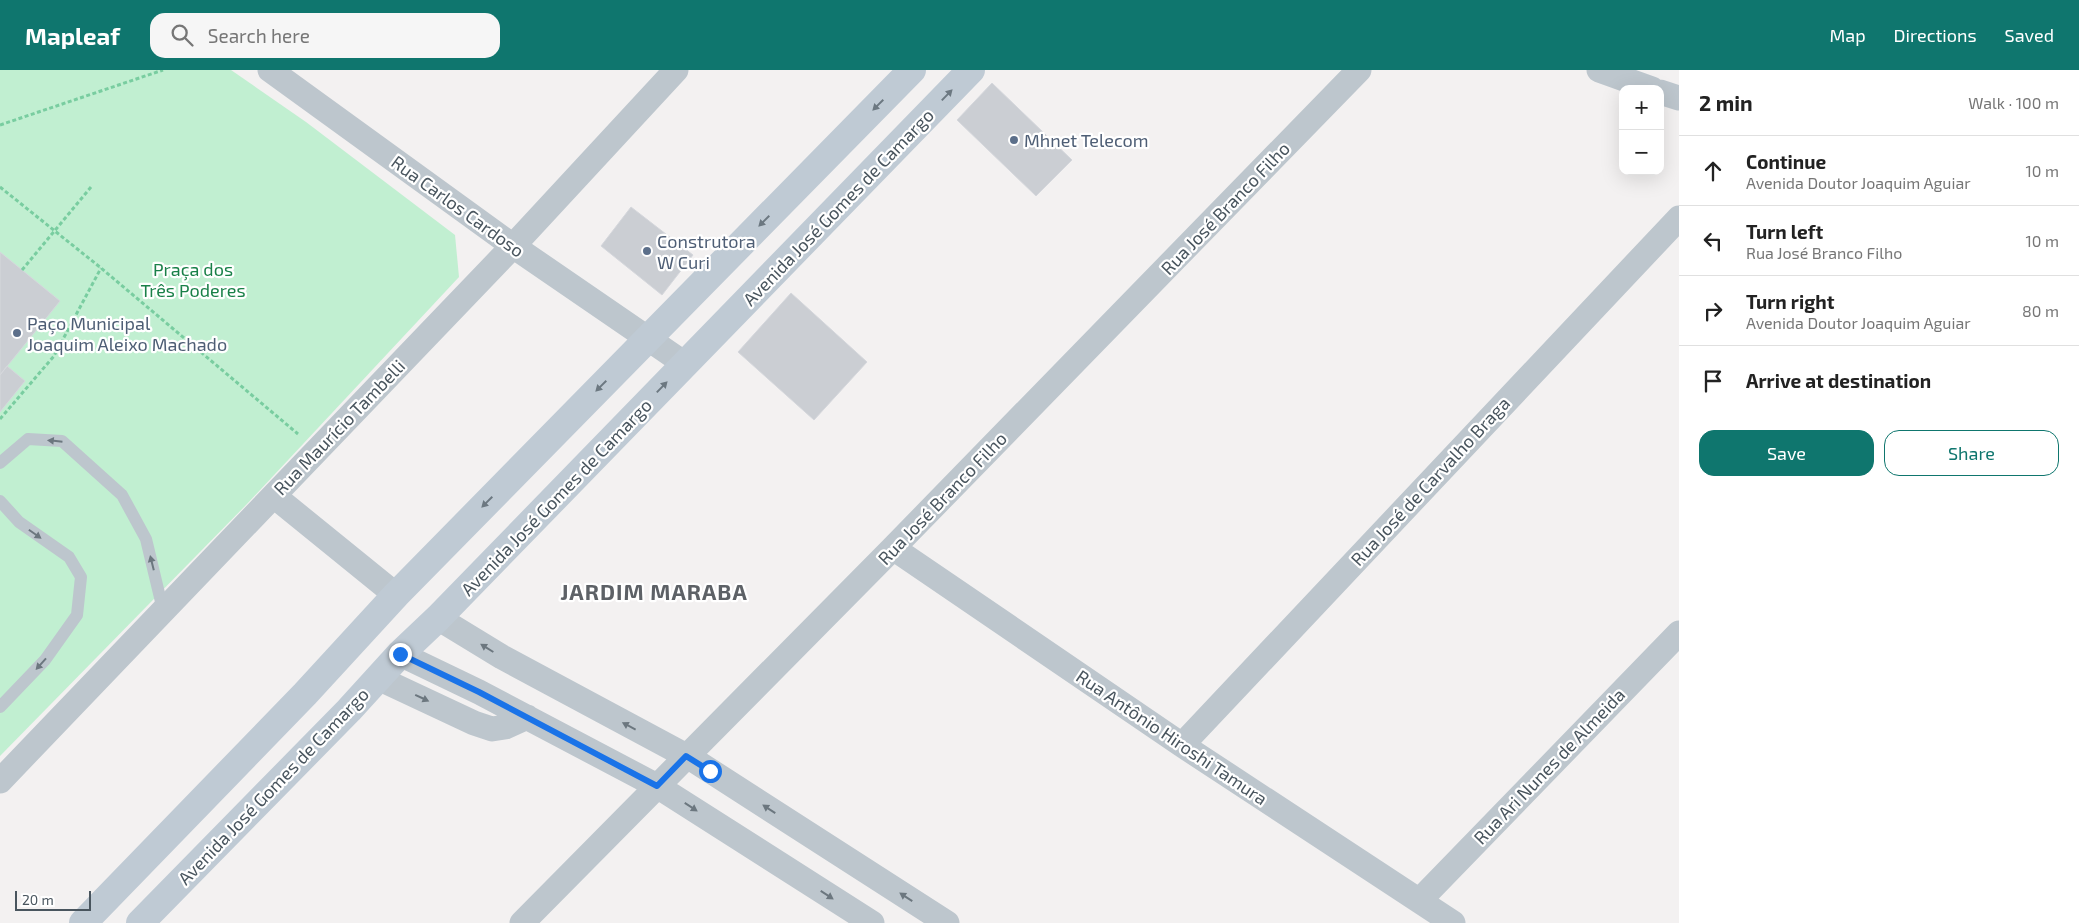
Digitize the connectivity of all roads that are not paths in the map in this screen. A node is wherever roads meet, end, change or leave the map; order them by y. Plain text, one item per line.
1 (270, 70) edge
2 (676, 70) edge
3 (912, 70) edge
4 (971, 70) edge
5 (1360, 70) edge
6 (1599, 70) edge
7 (296, 77) edge
8 (1641, 85) edge
9 (1664, 93) edge
10 (1679, 98) edge
11 (1679, 218) edge
12 (513, 246) junction
13 (648, 338) junction
14 (685, 364) junction
15 (0, 463) edge
16 (274, 496) junction
17 (0, 501) edge
18 (893, 548) junction
19 (396, 595) junction
20 (163, 610) junction
21 (438, 618) junction
22 (1679, 633) edge
23 (400, 654) junction
24 (378, 678) junction
25 (0, 707) edge
26 (527, 717) junction
27 (1182, 744) junction
28 (686, 756) junction
29 (0, 781) edge
30 (657, 786) junction
31 (1420, 900) junction
32 (83, 923) edge
33 (140, 923) edge
34 (522, 923) edge
35 (872, 923) edge
36 (947, 923) edge
37 (1453, 923) edge

1 - 7 street, Rua Carlos Cardoso
2 - 12 street, Rua Maurício Tambelli
3 -> 13 main road
14 -> 4 main road, Avenida José Gomes de Camargo
5 - 18 street, Rua José Branco Filho
6 - 8 street
7 - 12 street, Rua Carlos Cardoso
9 - 10 street
11 - 27 street, Rua José de Carvalho Braga
12 - 13 street, Rua Carlos Cardoso
12 - 16 street, Rua Maurício Tambelli
13 - 14 street, Rua Carlos Cardoso
13 -> 19 main road
21 -> 14 main road, Avenida José Gomes de Camargo
20 -> 15 lane
16 - 19 street
16 - 20 street, Rua Maurício Tambelli
17 -> 25 lane
18 - 27 street, Rua Antônio Hiroshi Tamura
18 - 28 street, Rua José Branco Filho
19 - 32 main road
20 - 29 street, Rua Maurício Tambelli
21 - 23 main road, Avenida José Gomes de Camargo
28 -> 21 street
22 - 31 street, Rua Ari Nunes de Almeida
23 - 24 main road, Avenida José Gomes de Camargo
23 - 26 street
24 -> 26 street
24 - 33 main road, Avenida José Gomes de Camargo
26 - 30 street
27 - 31 street, Rua Antônio Hiroshi Tamura
28 - 30 street, Rua José Branco Filho
36 -> 28 street
30 - 34 street, Rua José Branco Filho
30 -> 35 street
31 - 37 street, Rua Antônio Hiroshi Tamura

